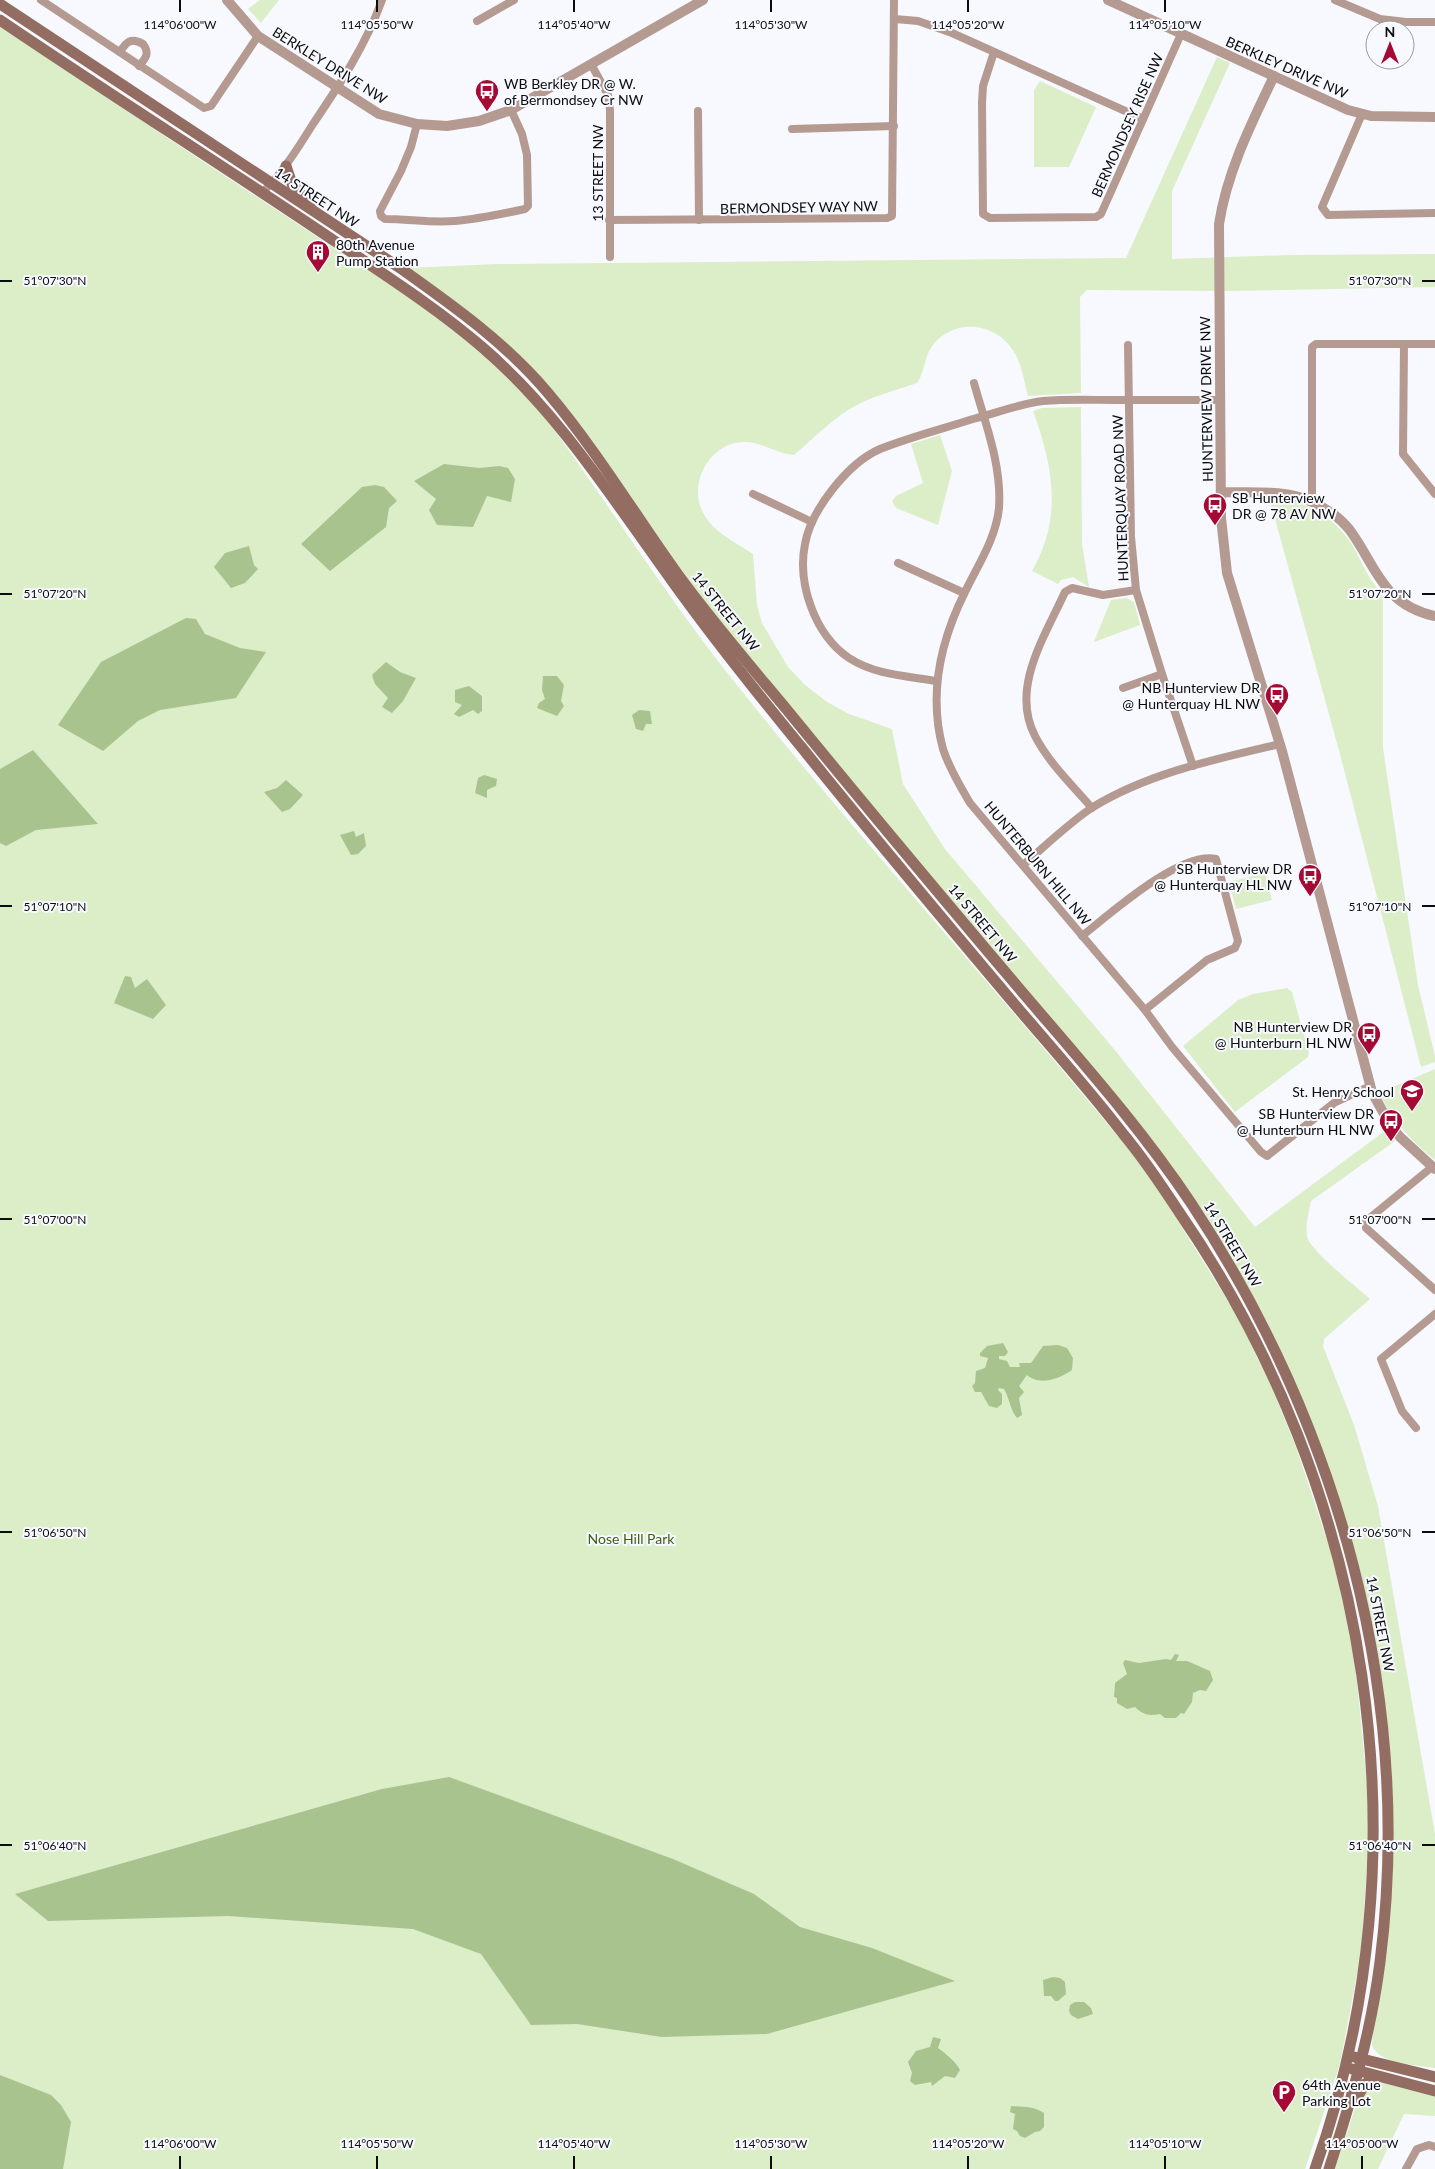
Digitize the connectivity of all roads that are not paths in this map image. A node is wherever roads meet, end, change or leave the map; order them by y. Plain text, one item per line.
1 (41, 0) edge
2 (228, 0) edge
3 (382, 0) edge
4 (514, 0) edge
5 (703, 0) edge
6 (894, 0) edge
7 (1108, 0) edge
8 (1336, 0) edge
9 (0, 4) edge
10 (895, 19) junction
11 (0, 20) edge
12 (477, 20) dead end
13 (1435, 22) edge
14 (1181, 34) junction
15 (258, 36) junction
16 (120, 52) junction
17 (994, 52) junction
18 (592, 64) junction
19 (139, 66) junction
20 (1274, 76) junction
21 (337, 89) junction
22 (511, 110) junction
23 (698, 110) dead end
24 (1362, 114) junction
25 (1435, 117) edge
26 (1143, 120) junction
27 (416, 124) junction
28 (894, 126) junction
29 (792, 129) dead end
30 (286, 166) junction
31 (267, 188) junction
32 (311, 212) junction
33 (1435, 214) edge
34 (609, 220) junction
35 (699, 220) junction
36 (610, 257) dead end
37 (1404, 344) junction
38 (1435, 344) edge
39 (1128, 345) dead end
40 (974, 383) dead end
41 (1129, 400) junction
42 (1220, 400) junction
43 (984, 416) junction
44 (1221, 492) junction
45 (753, 494) dead end
46 (1435, 494) edge
47 (1312, 502) junction
48 (812, 522) junction
49 (898, 564) dead end
50 (1136, 590) junction
51 (964, 593) junction
52 (1435, 616) edge
53 (1162, 674) junction
54 (936, 681) junction
55 (1123, 688) dead end
56 (1280, 744) junction
57 (1193, 766) junction
58 (1092, 808) junction
59 (1022, 865) junction
60 (1082, 936) junction
61 (1145, 1010) junction
62 (1370, 1086) junction
63 (1434, 1168) edge
64 (1435, 1290) edge
65 (1435, 1314) edge
66 (1416, 1428) dead end
67 (1366, 2040) junction
68 (1348, 2056) junction
69 (1362, 2059) junction
70 (1345, 2067) junction
71 (1400, 2068) junction
72 (1359, 2071) junction
73 (1379, 2077) junction
74 (1435, 2077) edge
75 (1435, 2091) edge
76 (1340, 2136) junction
77 (1435, 2147) edge
78 (1315, 2169) edge
79 (1329, 2169) edge
80 (1406, 2169) edge

1 - 16 street
2 - 15 street, BERKLEY DRIVE NW
3 - 21 street
4 - 12 street
5 - 18 street, BERKLEY DRIVE NW
6 - 10 street, BERMONDSEY WAY NW
7 - 14 street, BERKLEY DRIVE NW
8 - 13 street
9 - 31 main road, 14 STREET NW
10 - 17 street
10 - 28 street, BERMONDSEY WAY NW
11 - 31 main road, 14 STREET NW
14 - 20 street, BERKLEY DRIVE NW
14 - 26 street, BERMONDSEY RISE NW
15 - 19 street
15 - 21 street, BERKLEY DRIVE NW
16 - 19 street
16 - 19 street
17 - 26 street
17 - 26 street, BERMONDSEY RISE NW
18 - 22 street, BERKLEY DRIVE NW
18 - 34 street, 13 STREET NW
20 - 24 street, BERKLEY DRIVE NW
20 - 42 street, HUNTERVIEW DRIVE NW
21 - 27 street, BERKLEY DRIVE NW
21 - 30 street
22 - 27 street, BERKLEY DRIVE NW
22 - 27 street
23 - 35 street
24 - 25 street, BERKLEY DRIVE NW
24 - 33 street
28 - 29 street
28 - 35 street, BERMONDSEY WAY NW
30 - 31 street
30 - 32 main road
31 - 32 main road, 14 STREET NW
31 - 68 main road, 14 STREET NW
32 - 67 main road, 14 STREET NW
34 - 35 street, BERMONDSEY WAY NW
34 - 36 street, 13 STREET NW
37 - 38 street
37 - 46 street
37 - 47 street
39 - 41 street, HUNTERQUAY ROAD NW
40 - 43 street, HUNTERBURN HILL NW
41 - 42 street
41 - 43 street
41 - 50 street, HUNTERQUAY ROAD NW
42 - 44 street, HUNTERVIEW DRIVE NW
43 - 48 street
43 - 51 street, HUNTERBURN HILL NW
44 - 47 street
44 - 56 street, HUNTERVIEW DRIVE NW
45 - 48 street
47 - 52 street
48 - 54 street
49 - 51 street
50 - 53 street, HUNTERQUAY ROAD NW
50 - 58 street
51 - 54 street, HUNTERBURN HILL NW
53 - 55 street
53 - 57 street, HUNTERQUAY ROAD NW
54 - 59 street, HUNTERBURN HILL NW
56 - 57 street
56 - 62 street, HUNTERVIEW DRIVE NW
57 - 58 street
58 - 59 street
59 - 60 street, HUNTERBURN HILL NW
60 - 61 street, HUNTERBURN HILL NW
60 - 61 street
61 - 62 street, HUNTERBURN HILL NW
62 - 63 street, HUNTERVIEW DRIVE NW
63 - 64 street
65 - 66 street
67 - 69 main road, 14 STREET NW
67 - 71 main road
68 - 69 main road
68 - 70 main road, 14 STREET NW
69 - 71 main road
69 - 72 main road, 14 STREET NW
70 - 72 main road
70 - 78 main road, 14 STREET NW
71 - 74 main road
72 - 73 main road
72 - 76 main road, 14 STREET NW
73 - 75 main road
73 - 76 main road
76 - 79 main road, 14 STREET NW
77 - 80 street

